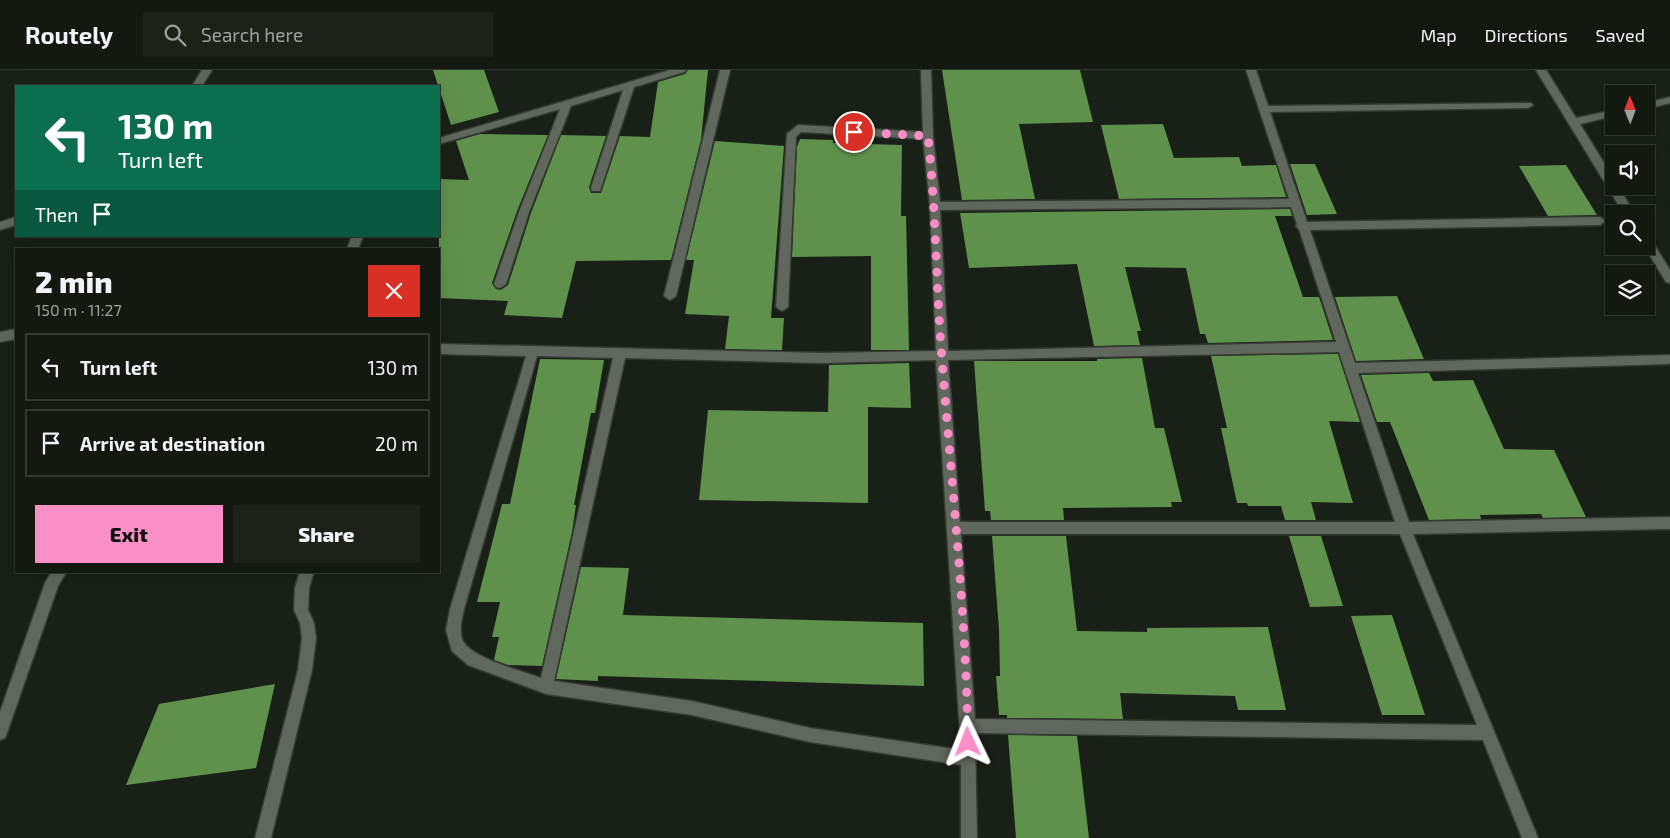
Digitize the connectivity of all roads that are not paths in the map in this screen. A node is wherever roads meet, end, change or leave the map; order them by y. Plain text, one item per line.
1 (207, 70) edge
2 (681, 70) edge
3 (725, 70) edge
4 (926, 70) edge
5 (1251, 70) edge
6 (1541, 70) edge
7 (630, 84) junction
8 (198, 85) edge
9 (1670, 100) edge
10 (568, 104) junction
11 (1655, 104) edge
12 (1528, 105) dead end
13 (1263, 109) junction
14 (1605, 115) edge
15 (1575, 122) junction
16 (928, 136) junction
17 (440, 141) edge
18 (596, 188) dead end
19 (1293, 202) junction
20 (1625, 205) edge
21 (936, 206) junction
22 (1600, 221) dead end
23 (15, 222) edge
24 (0, 226) edge
25 (1301, 226) junction
26 (1655, 255) edge
27 (1670, 279) edge
28 (500, 284) dead end
29 (670, 296) dead end
30 (782, 306) dead end
31 (15, 334) edge
32 (0, 337) edge
33 (1342, 347) junction
34 (440, 349) edge
35 (533, 351) junction
36 (620, 354) junction
37 (942, 356) junction
38 (1668, 359) dead end
39 (1349, 368) junction
40 (1670, 523) edge
41 (956, 528) junction
42 (1404, 528) junction
43 (59, 573) edge
44 (306, 573) edge
45 (546, 687) junction
46 (968, 726) junction
47 (0, 733) edge
48 (1489, 733) junction
49 (969, 759) junction
50 (263, 838) edge
51 (969, 838) edge
52 (1530, 838) edge

1 - 8 street
2 - 7 street
3 - 29 street
4 - 16 street
5 - 13 street
6 - 15 street
7 - 10 street
7 - 18 street
9 - 11 street
10 - 17 street
10 - 28 street
12 - 13 street
13 - 19 street
14 - 15 street
15 - 20 street
16 - 21 street
16 - 30 street
19 - 21 street
19 - 25 street
21 - 37 street
22 - 25 street
23 - 24 street
25 - 33 street
26 - 27 street
31 - 32 street
33 - 37 street
33 - 39 street
34 - 35 street
35 - 36 street
35 - 45 street
36 - 37 street
36 - 45 street
37 - 41 street
38 - 39 street
39 - 42 street
40 - 42 street
41 - 42 street
41 - 46 street
42 - 48 street
43 - 47 street
44 - 50 street
45 - 49 street
46 - 48 street
46 - 49 street
48 - 52 street
49 - 51 street

